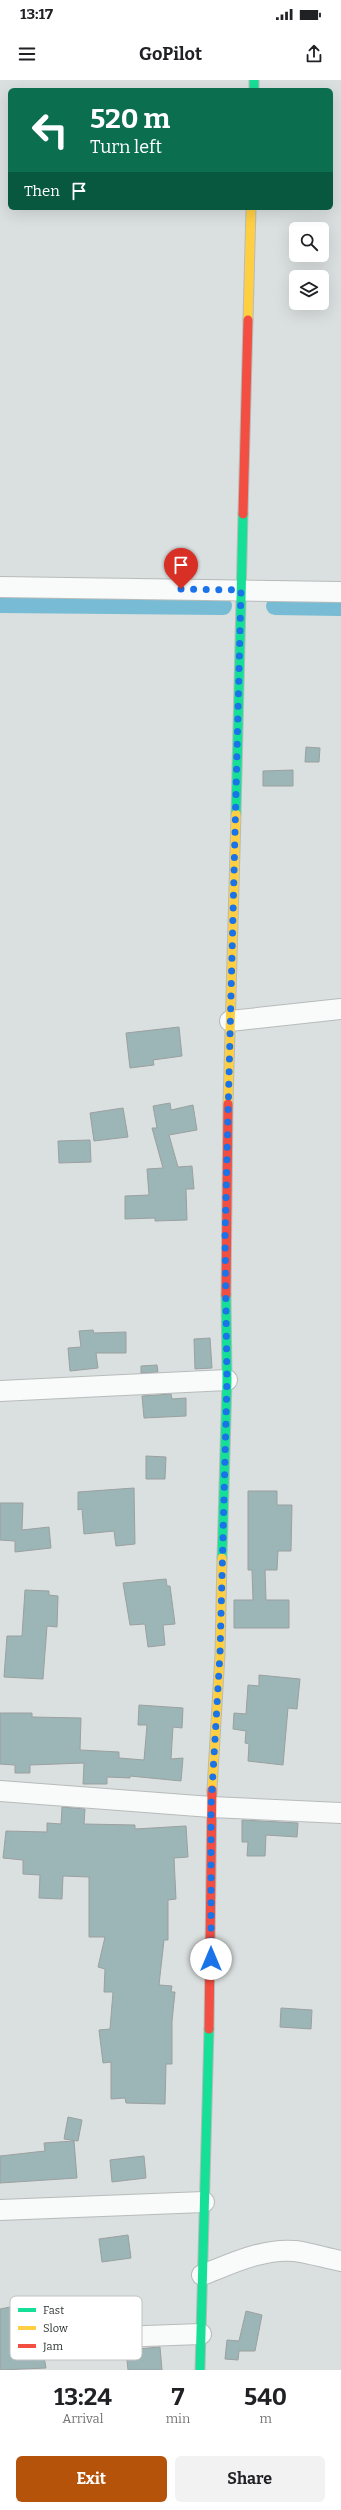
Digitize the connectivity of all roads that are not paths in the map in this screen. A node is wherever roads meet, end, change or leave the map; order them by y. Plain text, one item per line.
1 (250, 210) edge
2 (0, 587) edge
3 (241, 590) junction
4 (341, 592) edge
5 (341, 1009) edge
6 (230, 1021) junction
7 (227, 1380) junction
8 (0, 1391) edge
9 (0, 1791) edge
10 (211, 1807) junction
11 (341, 1813) edge
12 (204, 2202) junction
13 (0, 2210) edge
14 (341, 2261) edge
15 (202, 2275) junction
16 (201, 2334) junction
17 (142, 2336) edge
18 (200, 2370) edge

1 - 3 main road
2 - 3 street
3 - 4 street
3 - 6 main road
5 - 6 street
6 - 7 main road
7 - 8 street
7 - 10 main road
9 - 10 street
10 - 11 street
10 - 12 main road
12 - 13 street
12 - 15 main road
14 - 15 street
15 - 16 main road
16 - 17 street
16 - 18 main road

